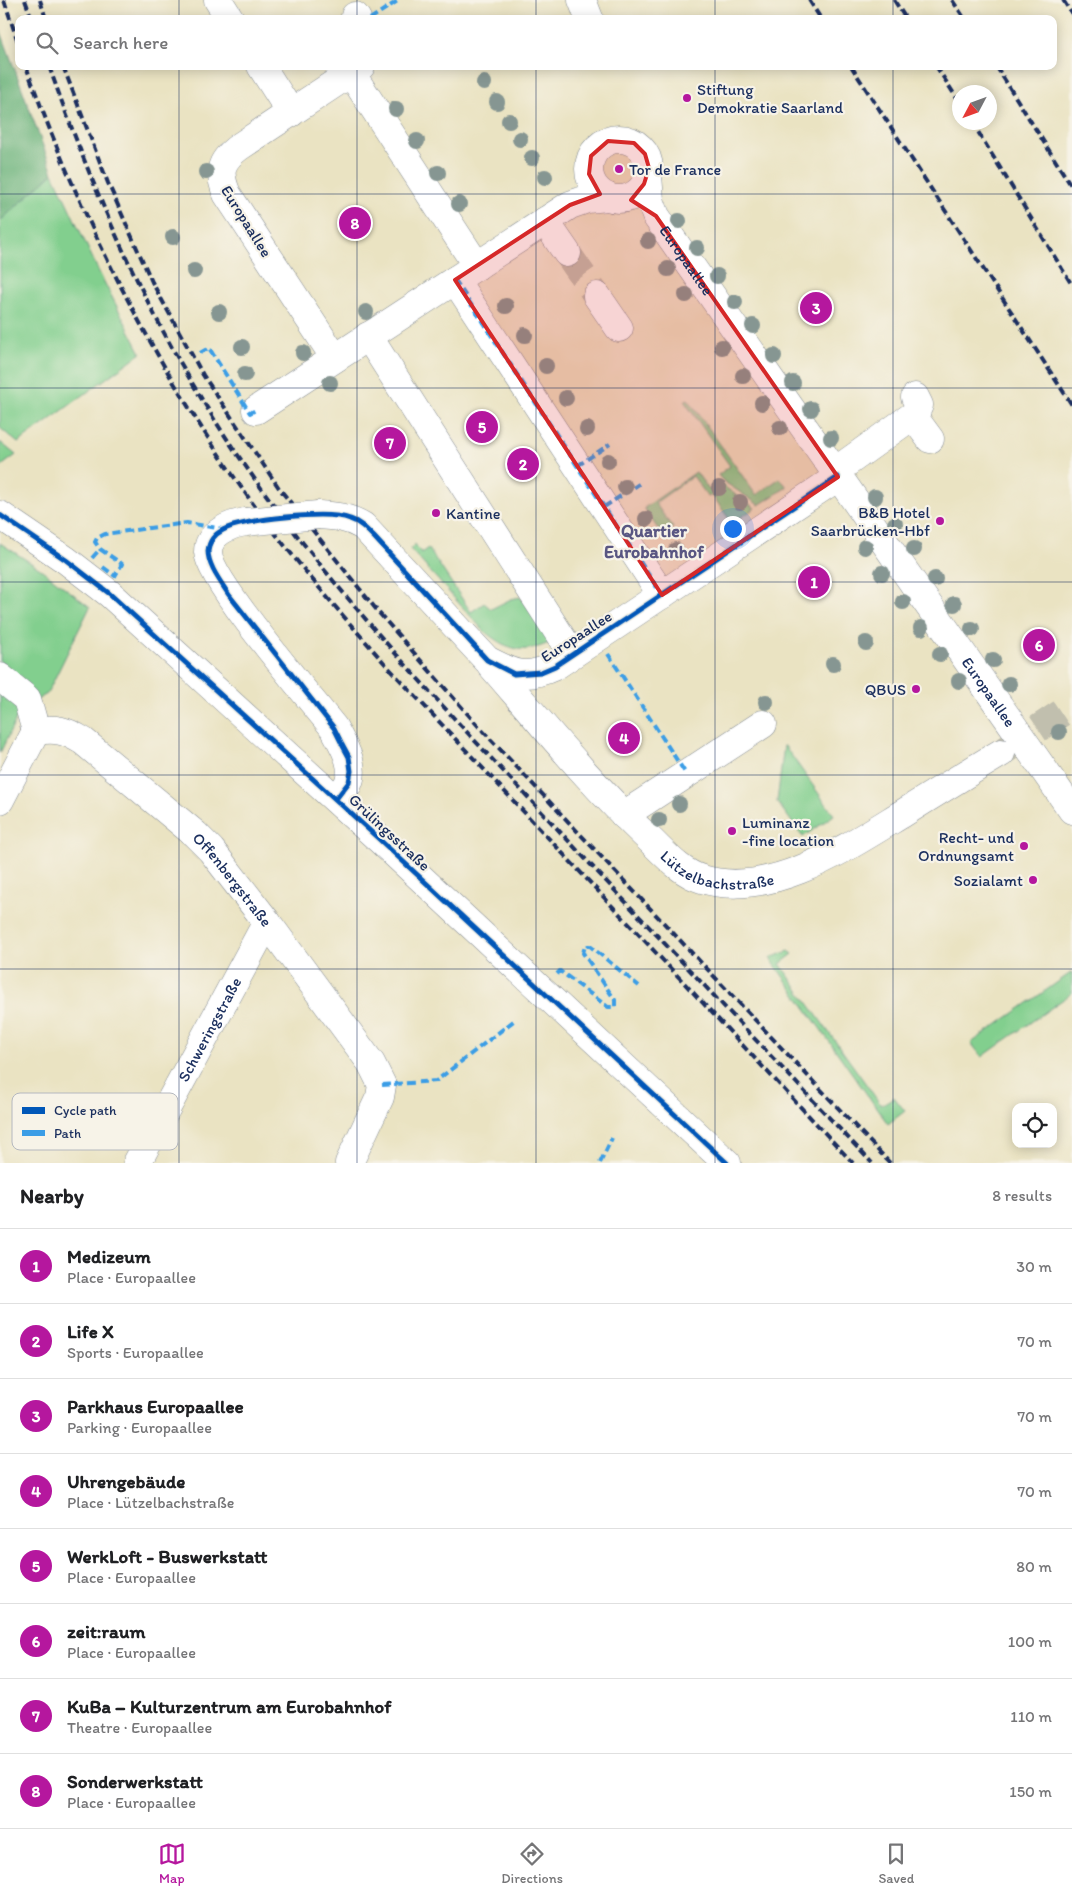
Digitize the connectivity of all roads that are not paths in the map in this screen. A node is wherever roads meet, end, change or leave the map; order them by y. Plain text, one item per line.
1 (218, 0) edge
2 (227, 15) edge
3 (264, 70) edge
4 (356, 70) edge
5 (291, 112) junction
6 (589, 167) junction
7 (648, 176) junction
8 (614, 197) junction
9 (570, 205) junction
10 (656, 216) junction
11 (545, 221) junction
12 (567, 253) tunnel mouth
13 (466, 273) junction
14 (597, 296) tunnel mouth
15 (619, 328) dead end
16 (368, 336) junction
17 (335, 358) junction
18 (256, 410) dead end
19 (930, 439) dead end
20 (836, 474) junction
21 (0, 515) edge
22 (662, 595) junction
23 (572, 654) junction
24 (487, 660) junction
25 (0, 677) edge
26 (763, 724) dead end
27 (36, 731) junction
28 (1002, 752) tunnel mouth
29 (0, 800) edge
30 (336, 800) junction
31 (1072, 810) edge
32 (624, 815) junction
33 (267, 922) junction
34 (175, 1093) edge
35 (144, 1150) edge
36 (137, 1163) edge
37 (348, 1163) edge
38 (728, 1163) edge

1 - 2 street
3 - 5 street
4 - 5 street, Europaallee
4 - 13 street, Europaallee
5 - 17 street, Europaallee
6 - 7 street
6 - 8 street
6 - 9 street
7 - 8 street
7 - 10 street, Europaallee
8 - 9 street
8 - 10 street, Europaallee
9 - 11 street
10 - 20 street, Europaallee
11 - 12 street
11 - 13 street
13 - 16 street
13 - 22 street, Europaallee
14 - 15 street
16 - 17 street
16 - 23 street
17 - 18 street
19 - 20 street
20 - 22 street, Europaallee
20 - 31 street, Europaallee
21 - 30 street, Grülingsstraße
22 - 23 street, Europaallee
23 - 24 street, Europaallee
24 - 30 street, Europaallee, bridge
24 - 32 street, Lützelbachstraße
25 - 27 street
26 - 32 street
27 - 29 street
27 - 33 street, Offenbergstraße
28 - 32 street, Lützelbachstraße
30 - 38 street, Grülingsstraße
33 - 34 street, Schweringstraße
33 - 37 street, Offenbergstraße
35 - 36 street, Schweringstraße

